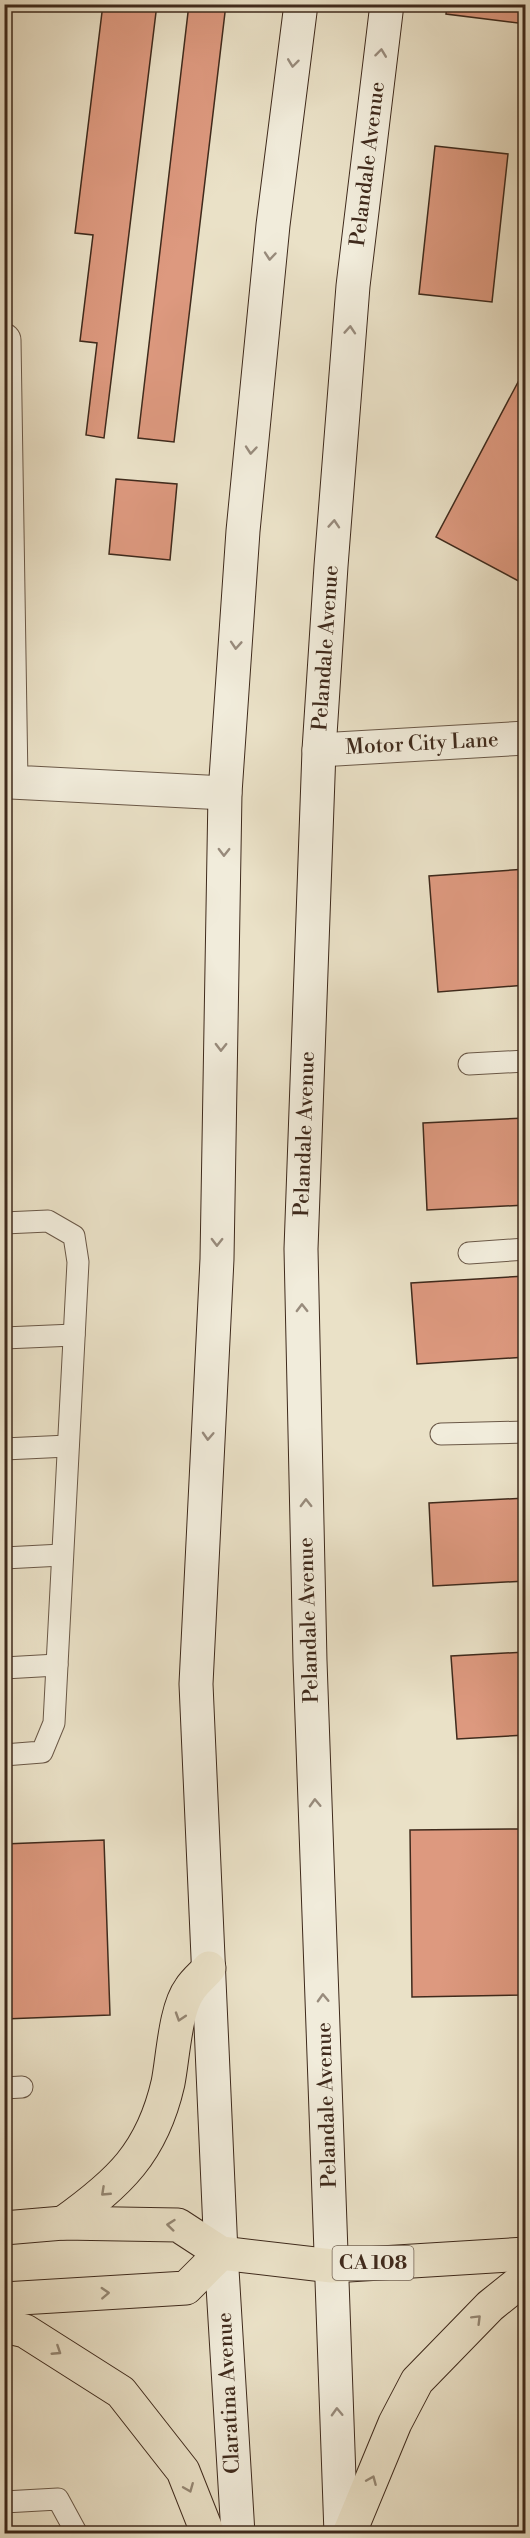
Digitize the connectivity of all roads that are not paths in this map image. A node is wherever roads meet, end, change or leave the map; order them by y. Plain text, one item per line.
1 (301, 4) edge
2 (387, 4) edge
3 (4, 340) edge
4 (525, 738) edge
5 (319, 750) junction
6 (8, 782) edge
7 (225, 793) junction
8 (525, 1061) edge
9 (469, 1064) dead end
10 (4, 1223) edge
11 (525, 1249) edge
12 (469, 1253) dead end
13 (74, 1335) junction
14 (4, 1338) edge
15 (525, 1432) edge
16 (441, 1434) dead end
17 (68, 1446) junction
18 (4, 1449) edge
19 (62, 1555) junction
20 (4, 1558) edge
21 (57, 1665) junction
22 (4, 1668) edge
23 (4, 1755) edge
24 (209, 1968) junction
25 (63, 2223) junction
26 (4, 2228) edge
27 (221, 2253) junction
28 (525, 2254) edge
29 (332, 2266) junction
30 (525, 2277) edge
31 (4, 2299) edge
32 (4, 2326) edge
33 (4, 2502) edge
34 (77, 2534) edge
35 (208, 2534) edge
36 (238, 2534) edge
37 (341, 2534) edge
38 (349, 2534) edge

1 -> 7 main road
5 -> 2 main road, Pelandale Avenue
3 - 6 main road
4 - 5 main road, Motor City Lane
29 -> 5 main road, Pelandale Avenue
6 - 7 main road
7 -> 24 main road
8 - 9 lane
10 - 13 lane
11 - 12 lane
13 - 14 lane
13 - 17 lane
15 - 16 lane
17 - 18 lane
17 - 19 lane
19 - 20 lane
19 - 21 lane
21 - 22 lane
21 - 23 lane
24 -> 25 main road
24 - 27 main road
25 - 26 main road, CA 108
27 -> 25 main road, CA 108
27 - 29 main road, CA 108
31 -> 27 main road
27 - 36 main road, Claratina Avenue
28 - 29 main road, CA 108
37 -> 29 main road
38 -> 30 main road
32 -> 35 main road
33 - 34 lane

